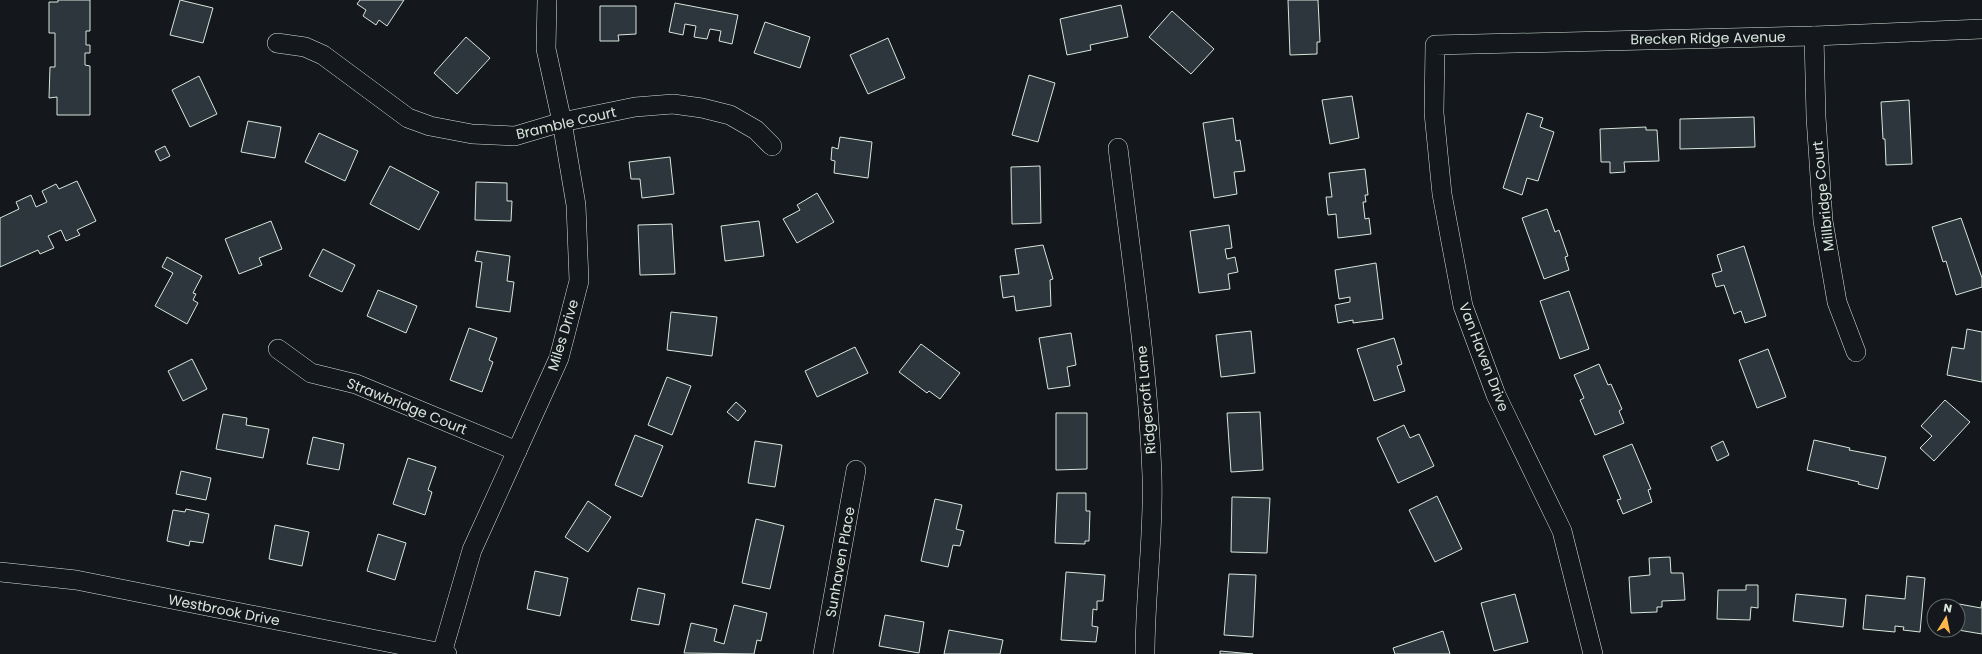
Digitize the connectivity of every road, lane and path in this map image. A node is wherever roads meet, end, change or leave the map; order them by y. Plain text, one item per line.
1 (547, 0) edge
2 (1982, 29) edge
3 (1814, 36) junction
4 (278, 43) dead end
5 (1435, 45) joint
6 (562, 122) junction
7 (772, 146) dead end
8 (1118, 148) dead end
9 (278, 349) dead end
10 (1856, 352) dead end
11 (517, 451) junction
12 (856, 470) dead end
13 (0, 572) edge
14 (444, 653) edge
15 (823, 654) edge
16 (1145, 654) edge
17 (1593, 654) edge

1 - 6 street, Miles Drive
2 - 3 street, Brecken Ridge Avenue
3 - 5 street, Brecken Ridge Avenue
3 - 10 street, Millbridge Court
4 - 6 street, Bramble Court
5 - 17 street, Van Haven Drive
6 - 7 street, Bramble Court
6 - 11 street, Miles Drive
8 - 16 street, Ridgecroft Lane
9 - 11 street, Strawbridge Court
11 - 14 street, Miles Drive
12 - 15 street, Sunhaven Place
13 - 14 street, Westbrook Drive

